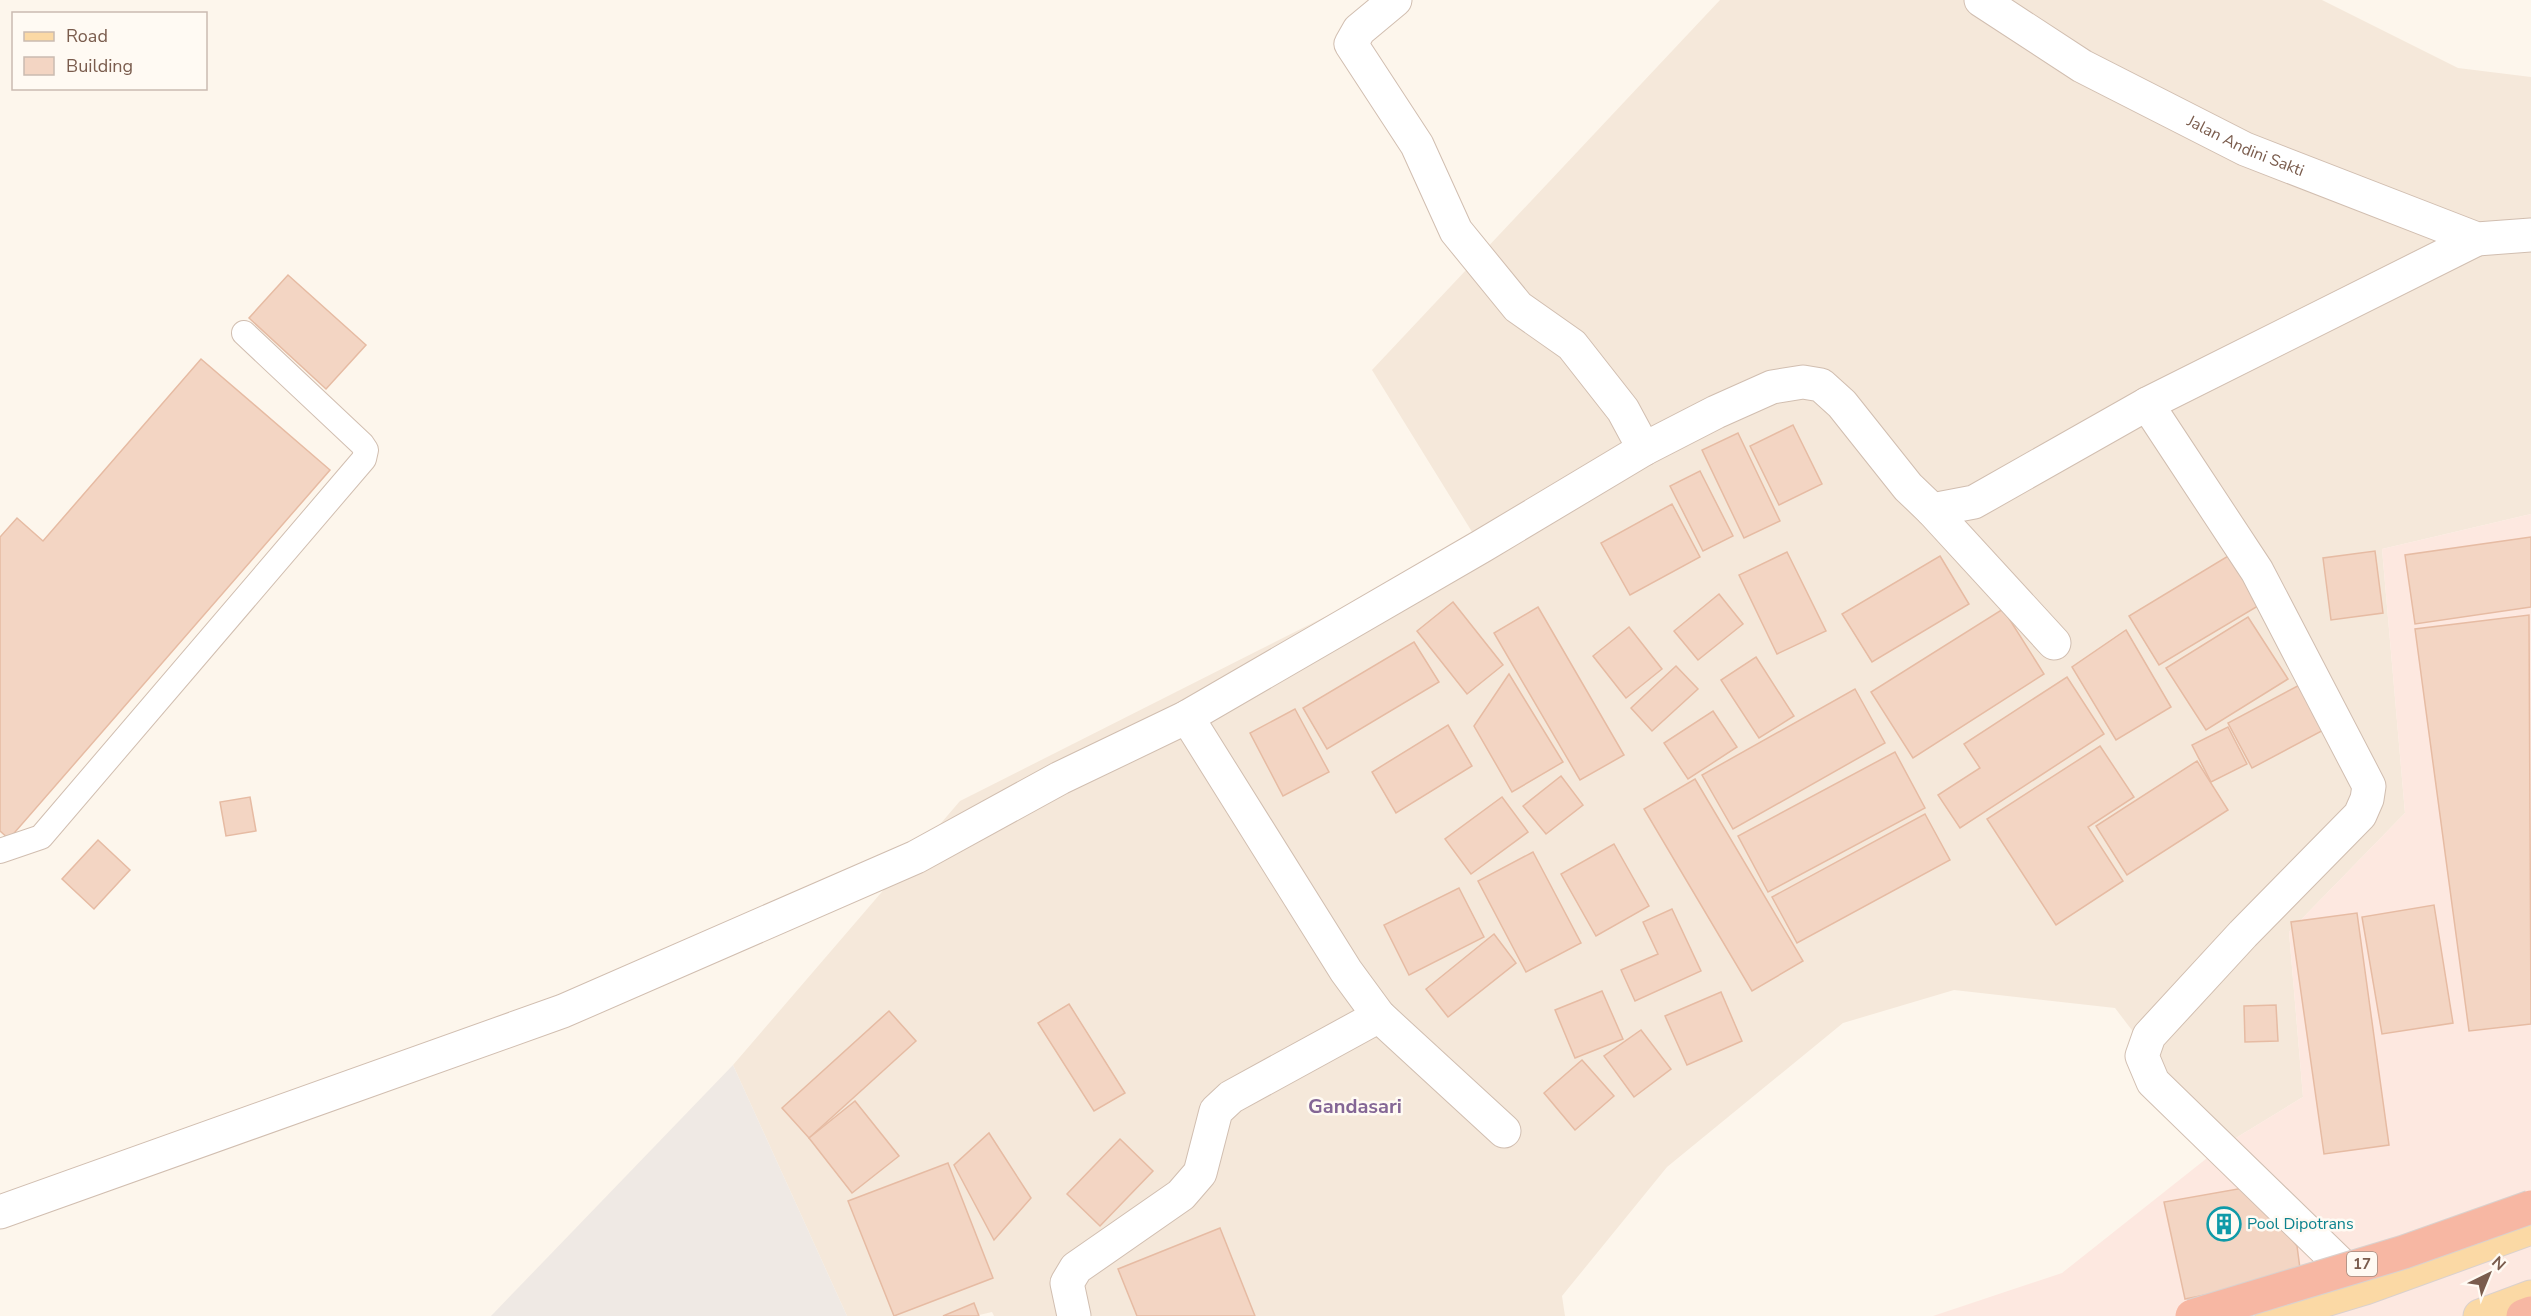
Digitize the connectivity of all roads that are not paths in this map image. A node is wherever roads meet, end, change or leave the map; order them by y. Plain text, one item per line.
1 (1395, 0) edge
2 (1981, 0) edge
3 (2531, 235) edge
4 (2477, 239) junction
5 (244, 333) dead end
6 (2147, 404) junction
7 (1644, 449) junction
8 (1932, 510) junction
9 (2054, 643) dead end
10 (1187, 717) junction
11 (0, 851) edge
12 (1379, 1017) junction
13 (1504, 1131) dead end
14 (2531, 1207) edge
15 (0, 1212) edge
16 (2531, 1228) edge
17 (2366, 1288) junction
18 (2531, 1297) edge
19 (2531, 1313) edge
20 (1074, 1316) edge
21 (2192, 1316) edge
22 (2272, 1316) edge
23 (2480, 1316) edge
24 (2523, 1316) edge

1 - 7 street
2 - 4 street, Jalan Andini Sakti
3 - 4 street, Jalan Andini Sakti
4 - 6 street
5 - 11 lane
6 - 8 street
6 - 17 street
7 - 8 street
7 - 10 street
8 - 9 street
10 - 12 street
10 - 15 street
12 - 13 street
12 - 20 street
14 - 21 highway, 17, bridge
16 - 17 main road
17 - 22 main road
18 - 23 main road
19 - 24 highway

